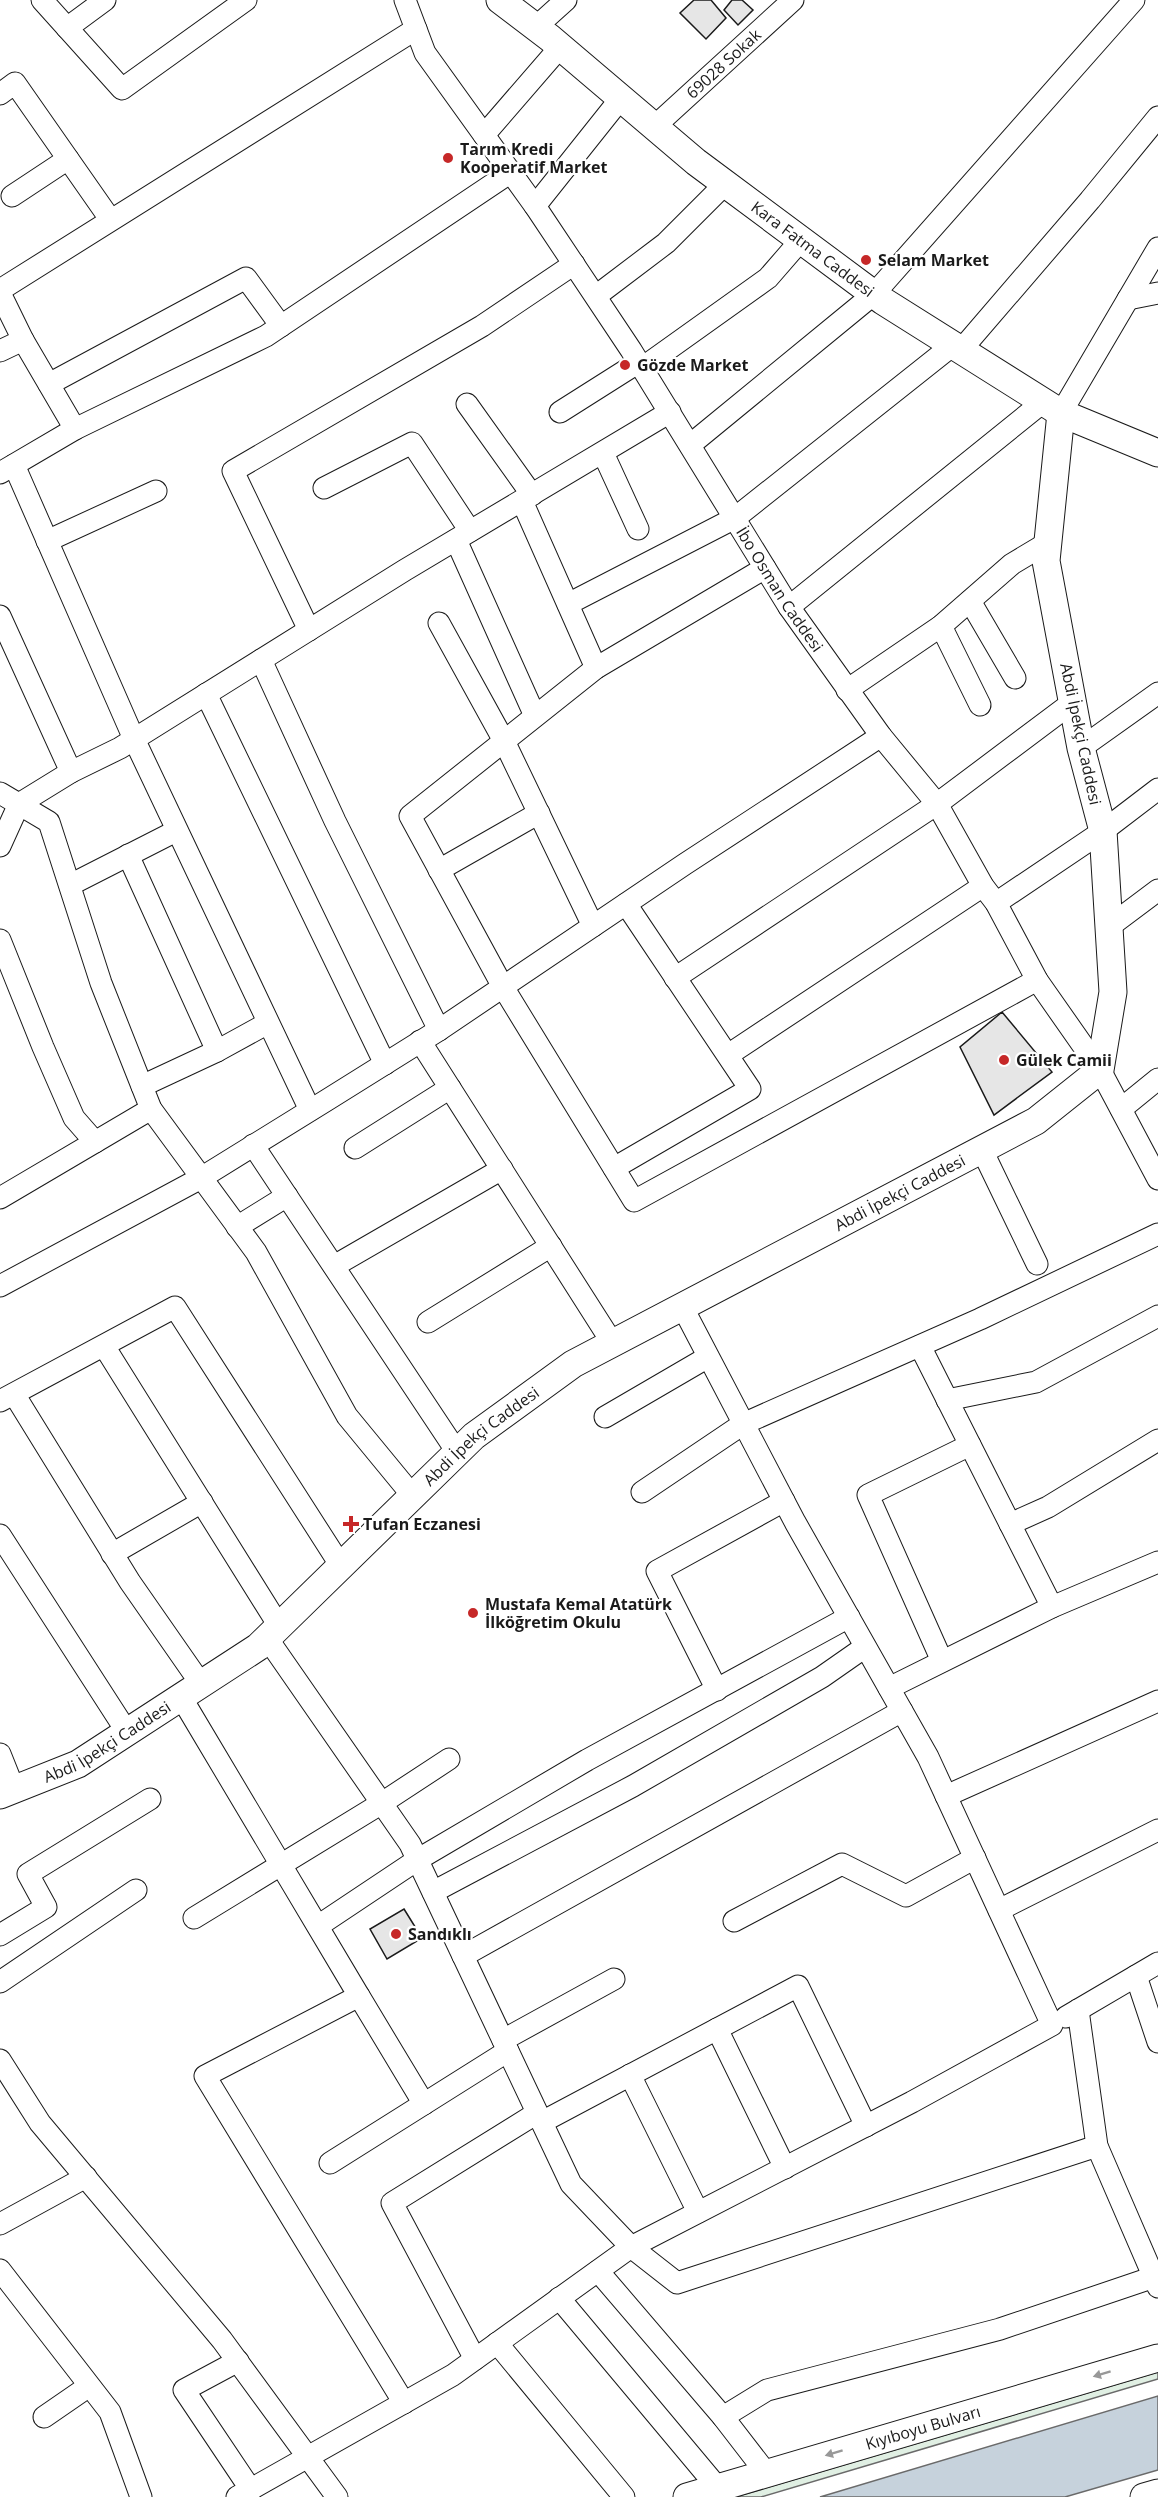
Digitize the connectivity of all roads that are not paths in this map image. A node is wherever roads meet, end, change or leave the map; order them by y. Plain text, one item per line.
1 (42, 0) edge
2 (105, 0) edge
3 (246, 0) edge
4 (405, 0) edge
5 (500, 0) edge
6 (566, 0) edge
7 (774, 0) edge
8 (793, 0) edge
9 (1134, 0) edge
10 (537, 27) junction
11 (67, 28) junction
12 (416, 29) junction
13 (561, 46) junction
14 (0, 94) edge
15 (621, 98) junction
16 (1158, 117) edge
17 (650, 123) junction
18 (483, 135) junction
19 (68, 159) junction
20 (511, 172) junction
21 (725, 184) junction
22 (12, 196) dead end
23 (535, 206) junction
24 (110, 219) junction
25 (801, 240) junction
26 (1158, 248) edge
27 (574, 264) junction
28 (0, 291) edge
29 (1158, 293) edge
30 (874, 294) junction
31 (596, 296) junction
32 (1128, 299) junction
33 (281, 326) junction
34 (23, 340) junction
35 (957, 347) junction
36 (0, 351) edge
37 (641, 365) junction
38 (49, 384) junction
39 (467, 404) dead end
40 (1052, 407) junction
41 (560, 412) dead end
42 (670, 412) junction
43 (75, 429) junction
44 (690, 445) junction
45 (603, 453) junction
46 (1158, 453) edge
47 (7, 469) edge
48 (324, 488) dead end
49 (156, 491) dead end
50 (527, 498) junction
51 (735, 518) junction
52 (638, 529) dead end
53 (463, 536) junction
54 (48, 542) junction
55 (1047, 543) junction
56 (765, 567) junction
57 (970, 601) junction
58 (568, 604) junction
59 (789, 607) junction
60 (0, 616) edge
61 (439, 623) dead end
62 (941, 626) junction
63 (309, 630) junction
64 (5, 641) edge
65 (261, 660) junction
66 (596, 668) junction
67 (1016, 678) dead end
68 (847, 690) junction
69 (1158, 693) edge
70 (206, 694) junction
71 (1073, 702) junction
72 (980, 705) dead end
73 (535, 716) junction
74 (880, 736) junction
75 (134, 739) junction
76 (504, 741) junction
77 (1081, 748) junction
78 (71, 772) junction
79 (1158, 789) edge
80 (0, 794) edge
81 (19, 804) junction
82 (937, 804) junction
83 (539, 813) junction
84 (176, 831) junction
85 (1103, 831) junction
86 (0, 846) edge
87 (128, 855) junction
88 (440, 870) junction
89 (70, 885) junction
90 (1158, 890) edge
91 (990, 894) junction
92 (626, 904) junction
93 (593, 926) junction
94 (1110, 926) junction
95 (0, 940) edge
96 (675, 978) junction
97 (1037, 980) junction
98 (503, 987) junction
99 (268, 1023) junction
100 (439, 1030) junction
101 (420, 1041) junction
102 (217, 1051) junction
103 (728, 1055) junction
104 (385, 1064) junction
105 (1100, 1070) junction
106 (1158, 1080) edge
107 (142, 1086) junction
108 (450, 1088) junction
109 (151, 1109) junction
110 (1121, 1109) junction
111 (310, 1110) junction
112 (95, 1143) junction
113 (254, 1145) junction
114 (355, 1148) dead end
115 (982, 1150) junction
116 (614, 1168) junction
117 (502, 1169) junction
118 (201, 1178) junction
119 (1158, 1179) edge
120 (287, 1196) junction
121 (0, 1198) edge
122 (237, 1227) junction
123 (1158, 1234) edge
124 (551, 1246) junction
125 (1037, 1264) dead end
126 (334, 1266) junction
127 (0, 1286) edge
128 (683, 1308) junction
129 (1158, 1316) edge
130 (428, 1322) dead end
131 (613, 1344) junction
132 (104, 1346) junction
133 (920, 1346) junction
134 (708, 1357) junction
135 (7, 1397) edge
136 (947, 1400) junction
137 (605, 1418) dead end
138 (743, 1424) junction
139 (1158, 1440) edge
140 (970, 1445) junction
141 (457, 1452) junction
142 (642, 1492) dead end
143 (412, 1496) junction
144 (784, 1501) junction
145 (202, 1503) junction
146 (1010, 1524) junction
147 (0, 1535) edge
148 (112, 1554) junction
149 (1158, 1562) edge
150 (341, 1566) junction
151 (1053, 1606) junction
152 (849, 1617) junction
153 (273, 1632) junction
154 (865, 1647) junction
155 (942, 1661) junction
156 (889, 1688) junction
157 (191, 1690) junction
158 (717, 1690) junction
159 (1158, 1701) edge
160 (902, 1711) junction
161 (127, 1732) junction
162 (0, 1754) edge
163 (449, 1758) dead end
164 (7, 1792) edge
165 (946, 1796) junction
166 (150, 1799) dead end
167 (382, 1803) junction
168 (1158, 1830) edge
169 (975, 1858) junction
170 (417, 1860) junction
171 (280, 1864) junction
172 (136, 1890) dead end
173 (433, 1892) junction
174 (999, 1910) junction
175 (194, 1918) dead end
176 (734, 1921) dead end
177 (318, 1926) junction
178 (0, 1935) edge
179 (463, 1956) junction
180 (1158, 1964) edge
181 (1136, 1976) junction
182 (614, 1979) dead end
183 (0, 1982) edge
184 (359, 1996) junction
185 (1078, 2010) junction
186 (1052, 2025) junction
187 (717, 2029) junction
188 (1158, 2042) edge
189 (506, 2046) junction
190 (0, 2060) edge
191 (630, 2075) junction
192 (424, 2104) junction
193 (540, 2117) junction
194 (866, 2126) junction
195 (1097, 2145) junction
196 (330, 2163) dead end
197 (785, 2168) junction
198 (86, 2177) junction
199 (698, 2212) junction
200 (0, 2224) edge
201 (631, 2247) junction
202 (0, 2270) edge
203 (598, 2271) junction
204 (1156, 2282) edge
205 (560, 2298) junction
206 (497, 2343) junction
207 (475, 2358) junction
208 (1158, 2358) edge
209 (238, 2361) junction
210 (90, 2386) junction
211 (404, 2403) junction
212 (44, 2417) dead end
213 (723, 2417) junction
214 (310, 2458) junction
215 (766, 2474) junction
216 (718, 2488) junction
217 (244, 2493) edge
218 (1158, 2493) edge
219 (141, 2497) edge
220 (337, 2497) edge
221 (624, 2497) edge
222 (687, 2497) edge
223 (1144, 2497) edge

1 - 11 street
2 - 11 street
3 - 11 street
4 - 12 street, İbo Osman Caddesi
5 - 10 main road, Kara Fatma Caddesi
6 - 10 street
7 - 17 street
8 - 17 street, 69028 Sokak
9 - 30 street
10 - 13 main road, Kara Fatma Caddesi
12 - 18 street, İbo Osman Caddesi
12 - 24 street
13 - 15 main road, Kara Fatma Caddesi
13 - 18 street
14 - 19 street
15 - 17 main road, Kara Fatma Caddesi
15 - 23 street
16 - 35 street
17 - 21 main road, Kara Fatma Caddesi
18 - 20 street, İbo Osman Caddesi
19 - 22 street
19 - 24 street
20 - 23 street, İbo Osman Caddesi
20 - 33 street
21 - 25 main road, Kara Fatma Caddesi
21 - 31 street
23 - 27 street, İbo Osman Caddesi
24 - 28 street
25 - 30 main road, Kara Fatma Caddesi
25 - 37 street
26 - 32 street, Abdi İpekçi Caddesi
27 - 31 street, İbo Osman Caddesi
27 - 63 street
28 - 34 street
29 - 32 street
30 - 35 main road, Kara Fatma Caddesi
30 - 44 street
31 - 37 street, İbo Osman Caddesi
32 - 40 street, Abdi İpekçi Caddesi
33 - 38 street
33 - 43 street
34 - 36 street
34 - 38 street
35 - 40 main road, Kara Fatma Caddesi
35 - 51 street
37 - 41 street
37 - 42 street, İbo Osman Caddesi
38 - 43 street
39 - 50 street
40 - 46 main road, Kara Fatma Caddesi
40 - 55 main road, Abdi İpekçi Caddesi
40 - 59 street
42 - 44 street, İbo Osman Caddesi
42 - 45 street
43 - 47 street
44 - 51 street, İbo Osman Caddesi
45 - 50 street
45 - 52 street
47 - 54 street
48 - 53 street
49 - 54 street
50 - 53 street
50 - 58 street
51 - 56 street, İbo Osman Caddesi
51 - 58 street
53 - 63 street
53 - 73 street
54 - 75 street
55 - 57 street
55 - 71 main road, Abdi İpekçi Caddesi
56 - 59 street, İbo Osman Caddesi
56 - 66 street
57 - 62 street
57 - 67 street
58 - 66 street
59 - 68 street, İbo Osman Caddesi
60 - 64 street
61 - 76 street
62 - 68 street
62 - 72 street
63 - 65 street
64 - 78 street
65 - 70 street
65 - 100 street
66 - 73 street
68 - 74 street, İbo Osman Caddesi
69 - 77 street
70 - 75 street
70 - 104 street
71 - 77 main road, Abdi İpekçi Caddesi
71 - 82 street
73 - 76 street
74 - 82 street, İbo Osman Caddesi
74 - 92 street
75 - 78 street
75 - 84 street
76 - 83 street
76 - 88 street
77 - 85 main road, Abdi İpekçi Caddesi
78 - 81 street
79 - 85 street
80 - 81 street
81 - 86 street
81 - 89 street
82 - 91 street, İbo Osman Caddesi
82 - 96 street
83 - 88 street
83 - 93 street
84 - 87 street
84 - 99 street
85 - 91 street
85 - 94 main road, Abdi İpekçi Caddesi
87 - 89 street
87 - 102 street
88 - 98 street
89 - 107 street
90 - 94 street
91 - 97 street, İbo Osman Caddesi
91 - 103 street
92 - 93 street
92 - 96 street
93 - 98 street
94 - 105 main road, Abdi İpekçi Caddesi
95 - 112 street
96 - 103 street
97 - 105 street, İbo Osman Caddesi
97 - 116 street
98 - 100 street
98 - 116 street
99 - 102 street
99 - 111 street
100 - 101 street
101 - 104 street
101 - 108 street
102 - 107 street
103 - 116 street
104 - 111 street
105 - 110 street, İbo Osman Caddesi
105 - 115 main road, Abdi İpekçi Caddesi
106 - 110 street
107 - 109 street
108 - 114 street
108 - 117 street
109 - 112 street
109 - 118 street
110 - 119 street, İbo Osman Caddesi
111 - 113 street
112 - 121 street
113 - 118 street
113 - 120 street
115 - 125 street
115 - 128 main road, Abdi İpekçi Caddesi
117 - 124 street
117 - 126 street
118 - 122 street
118 - 127 street
120 - 122 street
120 - 126 street
122 - 143 street
123 - 133 street
124 - 130 street
124 - 131 street
126 - 141 street
128 - 131 main road, Abdi İpekçi Caddesi
128 - 134 street
129 - 136 street
131 - 141 main road, Abdi İpekçi Caddesi
132 - 135 street
132 - 145 street
132 - 150 street
133 - 136 street
133 - 138 street
134 - 137 street
134 - 138 street
135 - 148 street
136 - 140 street
138 - 142 street
138 - 144 street
139 - 146 street
140 - 146 street
140 - 155 street
141 - 143 main road, Abdi İpekçi Caddesi
143 - 150 main road, Abdi İpekçi Caddesi
144 - 152 street
144 - 158 street
145 - 148 street
145 - 153 street
146 - 151 street
147 - 161 street
148 - 157 street
149 - 151 street
150 - 153 main road, Abdi İpekçi Caddesi
151 - 155 street
152 - 154 street
152 - 158 street
153 - 157 main road, Abdi İpekçi Caddesi
153 - 167 street
154 - 156 street
154 - 173 street
155 - 156 street
156 - 160 street
157 - 161 main road, Abdi İpekçi Caddesi
157 - 171 street
158 - 170 street
159 - 165 street
160 - 165 street
160 - 179 street
161 - 164 main road, Abdi İpekçi Caddesi
162 - 164 street
163 - 167 street
165 - 169 street
166 - 178 street
167 - 170 street
167 - 171 street
168 - 174 street
169 - 174 street
169 - 176 street
170 - 173 street
170 - 177 street
171 - 175 street
171 - 177 street
172 - 183 street
173 - 179 street
174 - 186 street
177 - 184 street
179 - 189 street
180 - 181 street
181 - 185 street
181 - 188 street
182 - 189 street
184 - 192 street
184 - 211 street
185 - 186 street
185 - 195 street
186 - 194 street
187 - 191 street
187 - 194 street
187 - 197 street
189 - 192 street
189 - 193 street
190 - 198 street
191 - 193 street
191 - 199 street
192 - 196 street
193 - 201 street
193 - 207 street
194 - 197 street
195 - 201 street
195 - 204 street
197 - 199 street
198 - 200 street
198 - 209 street
199 - 201 street
201 - 203 street
202 - 210 street
203 - 205 street
203 - 213 street
204 - 213 street
205 - 206 street
205 - 216 street
206 - 207 street
206 - 221 street
207 - 211 street
208 -> 215 main road, Kıyıboyu Bulvarı
209 - 214 street
209 - 217 street
210 - 212 street
210 - 219 street
211 - 214 street
213 - 215 street
214 - 217 street
214 - 220 street
215 - 216 main road, Kıyıboyu Bulvarı
216 - 222 main road, Kıyıboyu Bulvarı
218 - 223 main road

